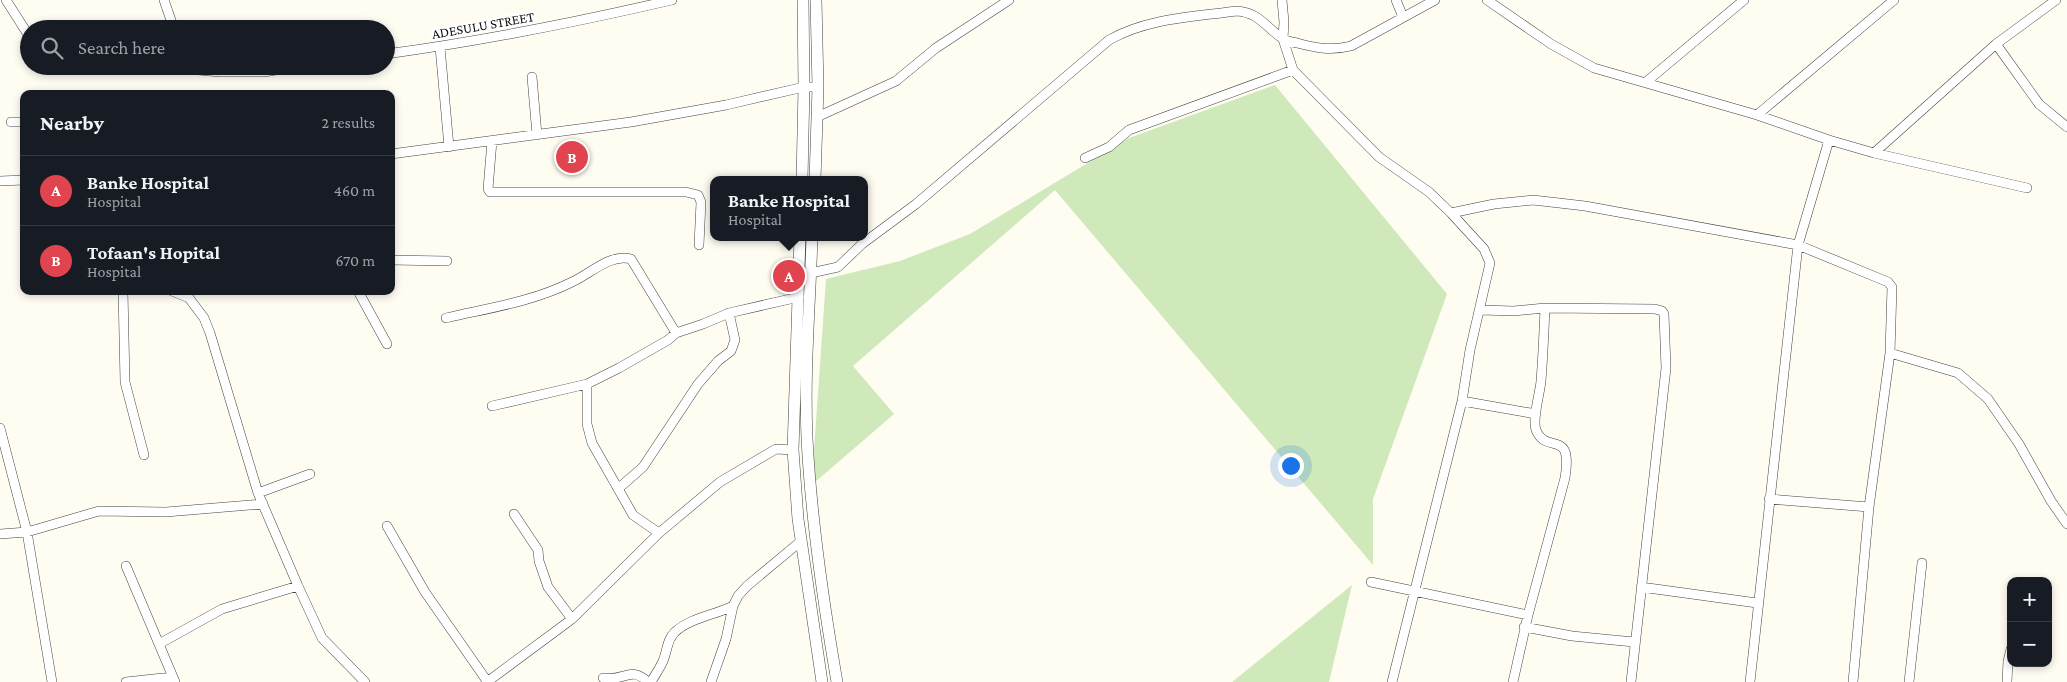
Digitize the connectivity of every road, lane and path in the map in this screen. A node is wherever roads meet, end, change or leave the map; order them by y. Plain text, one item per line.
1 (6, 0) edge
2 (166, 0) edge
3 (672, 0) edge
4 (803, 0) edge
5 (816, 0) edge
6 (1008, 0) edge
7 (1282, 0) edge
8 (1396, 0) edge
9 (1435, 0) edge
10 (1487, 0) edge
11 (1744, 0) edge
12 (1894, 0) edge
13 (2056, 0) edge
14 (1403, 17) junction
15 (172, 20) edge
16 (20, 22) edge
17 (1283, 39) junction
18 (1996, 44) junction
19 (440, 47) junction
20 (395, 53) edge
21 (1293, 70) junction
22 (532, 77) dead end
23 (1646, 82) junction
24 (804, 87) junction
25 (818, 87) junction
26 (1757, 115) junction
27 (817, 117) junction
28 (11, 122) dead end
29 (20, 122) edge
30 (2067, 127) edge
31 (538, 135) junction
32 (1828, 140) junction
33 (492, 141) junction
34 (449, 147) junction
35 (1874, 153) junction
36 (395, 154) edge
37 (1085, 158) dead end
38 (802, 176) edge
39 (815, 176) edge
40 (20, 180) edge
41 (0, 181) edge
42 (2027, 188) dead end
43 (1451, 213) junction
44 (868, 240) edge
45 (800, 241) edge
46 (812, 241) edge
47 (866, 241) edge
48 (699, 245) dead end
49 (1798, 245) junction
50 (395, 260) edge
51 (447, 261) dead end
52 (811, 274) junction
53 (123, 295) edge
54 (189, 295) edge
55 (360, 295) edge
56 (798, 297) junction
57 (1545, 308) junction
58 (1481, 310) junction
59 (729, 313) junction
60 (446, 318) dead end
61 (676, 333) junction
62 (387, 344) dead end
63 (1890, 352) junction
64 (587, 384) junction
65 (1462, 401) junction
66 (492, 406) dead end
67 (1536, 414) junction
68 (0, 428) edge
69 (793, 450) junction
70 (144, 455) dead end
71 (310, 474) dead end
72 (619, 488) junction
73 (258, 493) junction
74 (1769, 499) junction
75 (263, 504) junction
76 (1869, 507) junction
77 (514, 514) dead end
78 (2067, 524) edge
79 (387, 526) dead end
80 (27, 532) junction
81 (0, 534) edge
82 (659, 534) junction
83 (801, 541) junction
84 (1922, 563) dead end
85 (126, 566) dead end
86 (1371, 582) dead end
87 (298, 586) junction
88 (1641, 587) junction
89 (1414, 591) junction
90 (1757, 603) junction
91 (734, 606) junction
92 (1528, 615) junction
93 (572, 619) junction
94 (1524, 627) junction
95 (1634, 642) junction
96 (159, 644) junction
97 (2008, 667) edge
98 (603, 678) dead end
99 (174, 680) edge
100 (52, 682) edge
101 (126, 682) edge
102 (365, 682) edge
103 (487, 682) edge
104 (648, 682) edge
105 (652, 682) edge
106 (711, 682) edge
107 (822, 682) edge
108 (837, 682) edge
109 (1392, 682) edge
110 (1513, 682) edge
111 (1631, 682) edge
112 (1750, 682) edge
113 (1853, 682) edge
114 (1909, 682) edge
115 (2007, 682) edge

1 - 16 street
2 - 15 street
3 - 19 street, ADESULU STREET
4 - 24 street
5 - 25 street
6 - 27 street
7 - 17 street
8 - 14 street
9 - 14 street
10 - 23 street
11 - 23 street
12 - 26 street
13 - 18 street
14 - 17 street
17 - 21 street
17 - 44 street
18 - 30 street
18 - 35 street
19 - 20 street, ADESULU STREET
19 - 34 street
21 - 37 street
21 - 43 street
22 - 31 street
23 - 26 street
24 - 25 street
24 - 31 street
24 - 38 street
25 - 27 street
26 - 32 street
27 - 39 street
28 - 29 street
31 - 33 street
32 - 35 street
32 - 49 street
33 - 34 street
33 - 48 street
34 - 36 street
35 - 42 street
40 - 41 street
43 - 49 street
43 - 58 street
45 - 56 street
46 - 52 street
47 - 52 street
49 - 63 street
49 - 74 street
50 - 51 street
52 - 108 street
53 - 70 street
54 - 73 street
55 - 62 street
56 - 59 street
56 - 69 street
57 - 58 street
57 - 67 street
57 - 88 street
58 - 65 street
59 - 61 street
59 - 72 street
60 - 61 street
61 - 64 street
63 - 76 street
63 - 78 street
64 - 66 street
64 - 72 street
65 - 67 street
65 - 89 street
67 - 92 street
68 - 80 street
69 - 82 street
69 - 83 street
71 - 73 street
72 - 82 street
73 - 75 street
74 - 76 street
74 - 90 street
75 - 80 street
75 - 87 street
76 - 113 street
77 - 93 street
79 - 103 street
80 - 81 street
80 - 100 street
82 - 93 street
83 - 91 street
83 - 107 street
84 - 114 street
85 - 96 street
86 - 89 street
87 - 96 street
87 - 102 street
88 - 90 street
88 - 95 street
89 - 92 street
89 - 109 street
90 - 112 street
91 - 105 street
91 - 106 street
92 - 94 street
93 - 103 street
94 - 95 street
94 - 110 street
95 - 111 street
96 - 99 street
97 - 115 street
98 - 104 street
99 - 101 street

